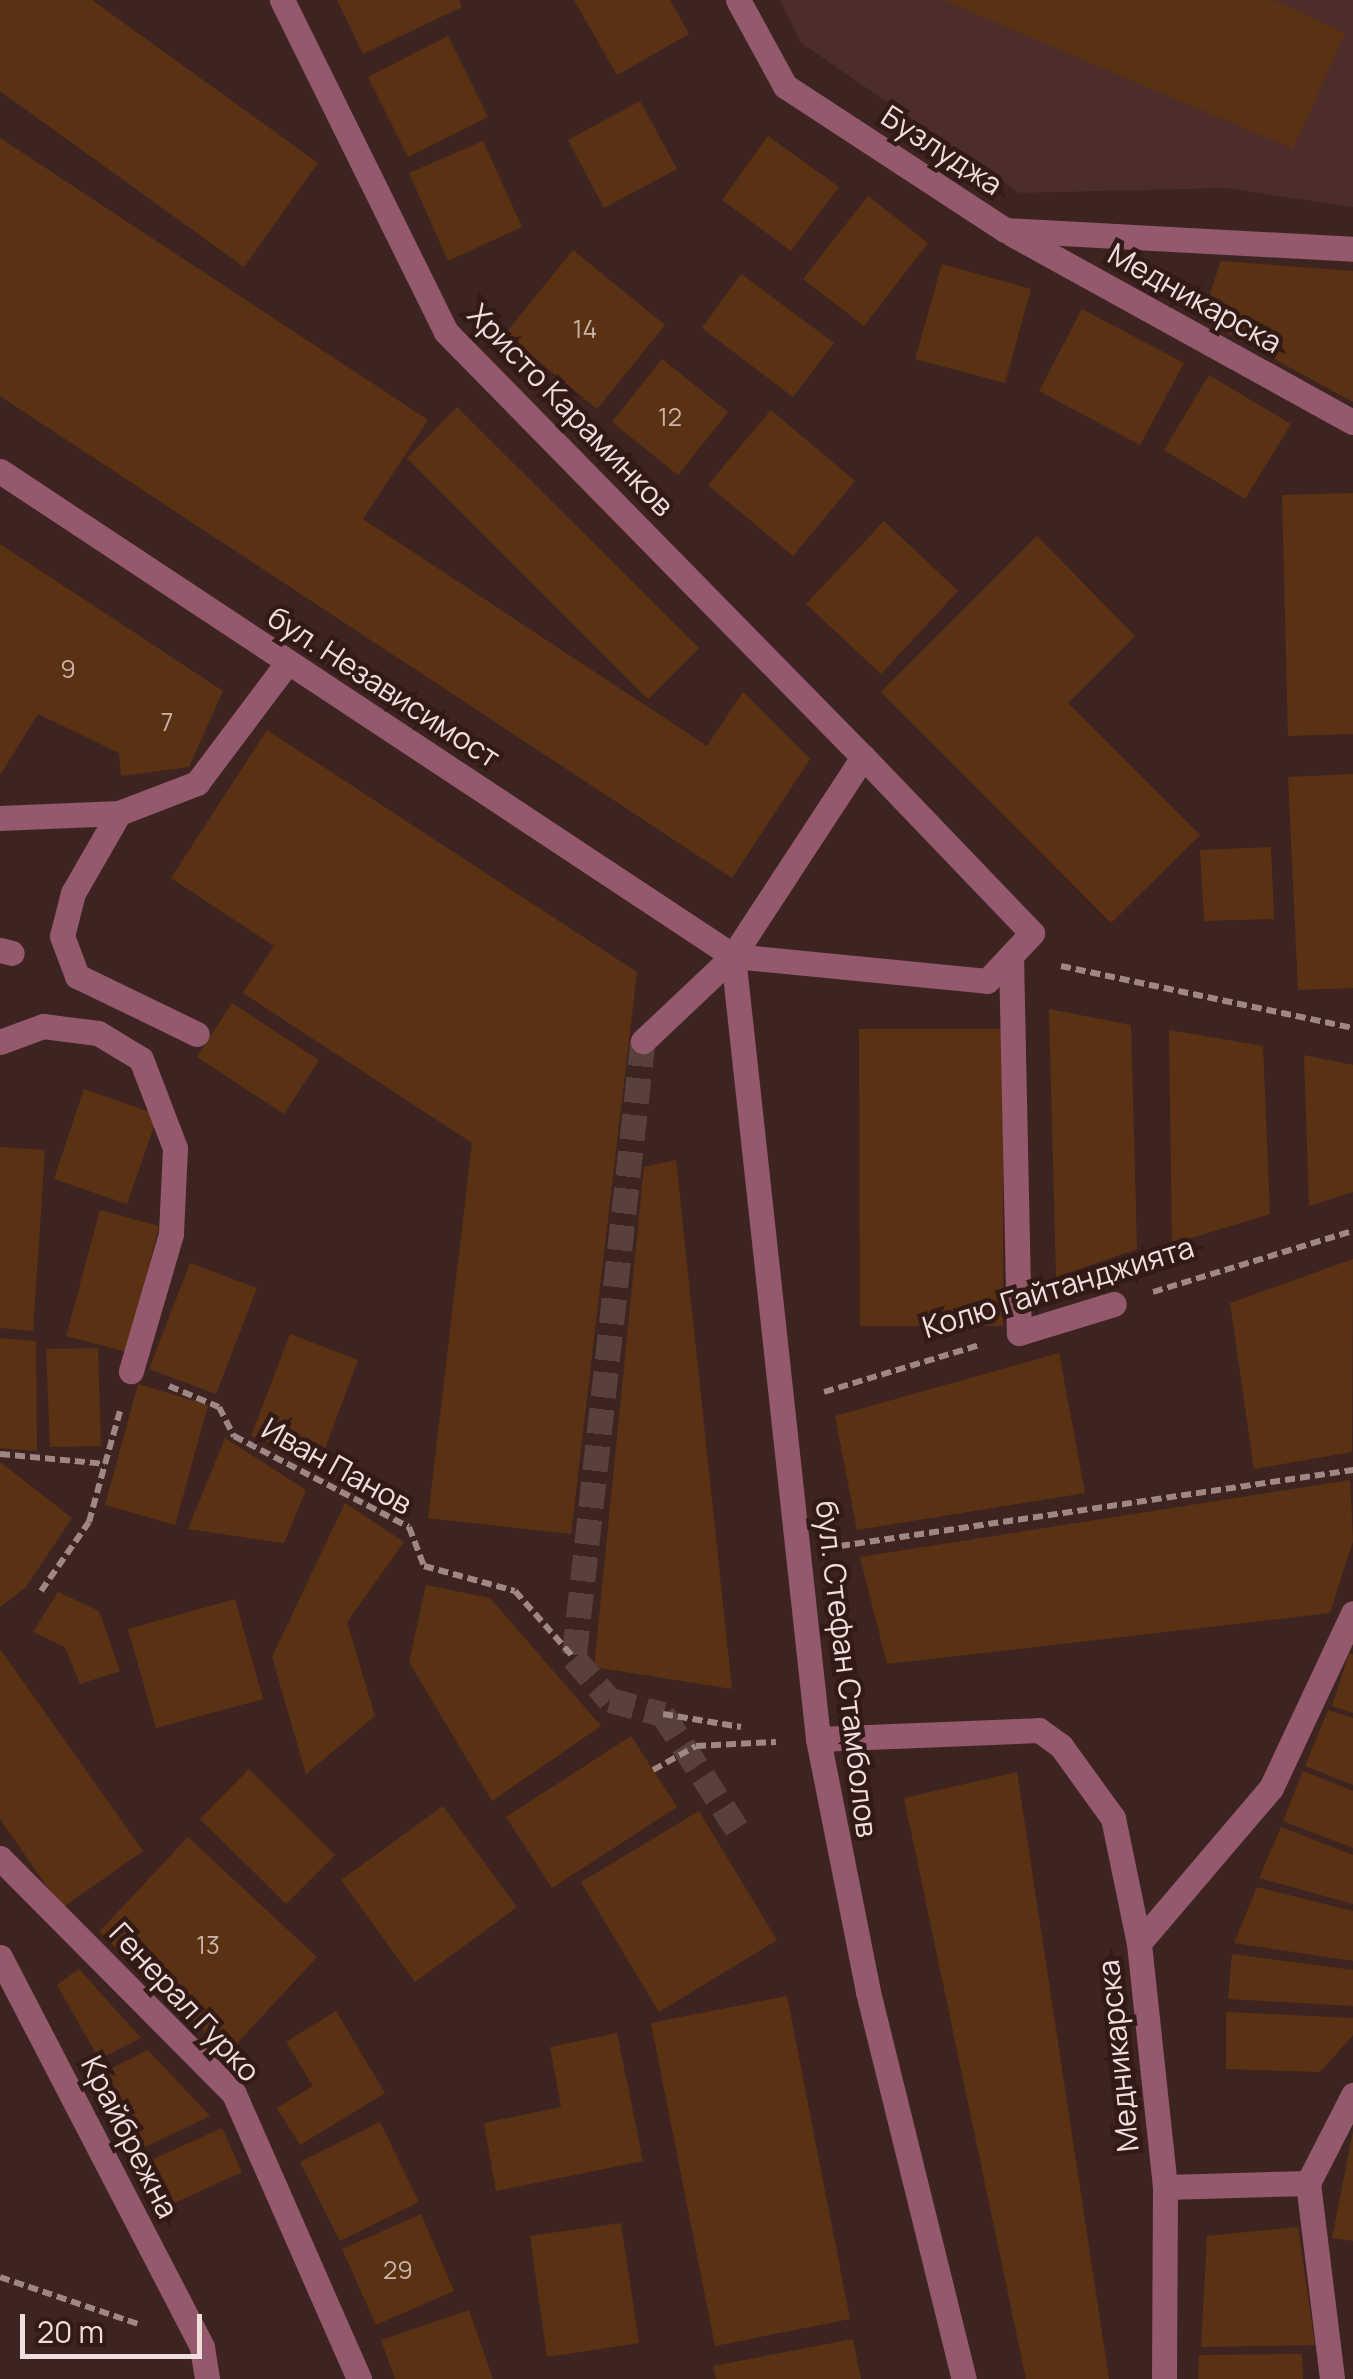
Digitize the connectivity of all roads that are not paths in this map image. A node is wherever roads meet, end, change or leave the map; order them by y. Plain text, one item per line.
1 (282, 0) edge
2 (738, 0) edge
3 (1005, 230) junction
4 (1353, 249) edge
5 (1353, 422) edge
6 (0, 471) edge
7 (288, 662) junction
8 (863, 757) junction
9 (119, 813) junction
10 (0, 818) edge
11 (733, 956) junction
12 (1011, 956) junction
13 (197, 1034) dead end
14 (643, 1041) tunnel mouth
15 (0, 1042) edge
16 (1114, 1304) road end
17 (131, 1371) road end
18 (1353, 1613) edge
19 (818, 1739) junction
20 (0, 1858) edge
21 (1139, 1942) junction
22 (0, 1958) edge
23 (1353, 2095) edge
24 (1308, 2183) junction
25 (1165, 2187) junction
26 (207, 2379) edge
27 (359, 2379) edge
28 (964, 2379) edge
29 (1164, 2379) edge
30 (1332, 2379) edge

1 - 8 street, Христо Караминков
2 - 3 street, Бузлуджа
3 - 4 street, Бузлуджа
3 - 5 street, Медникарска
6 - 7 street, бул. Независимост
7 - 9 street
7 - 11 street, бул. Независимост
8 - 11 street
8 - 12 street, Христо Караминков
9 - 10 street
9 - 13 street
11 - 12 street
11 - 14 street
11 - 19 street, бул. Стефан Стамболов
12 - 16 street, Колю Гайтанджията
15 - 17 street
18 - 21 street, Медникарска
19 - 21 street
19 - 28 street, бул. Стефан Стамболов
20 - 27 street, Генерал Гурко
21 - 25 street, Медникарска
22 - 26 street, Крайбрежна
23 - 24 street
24 - 25 street
24 - 30 street
25 - 29 street, Медникарска

